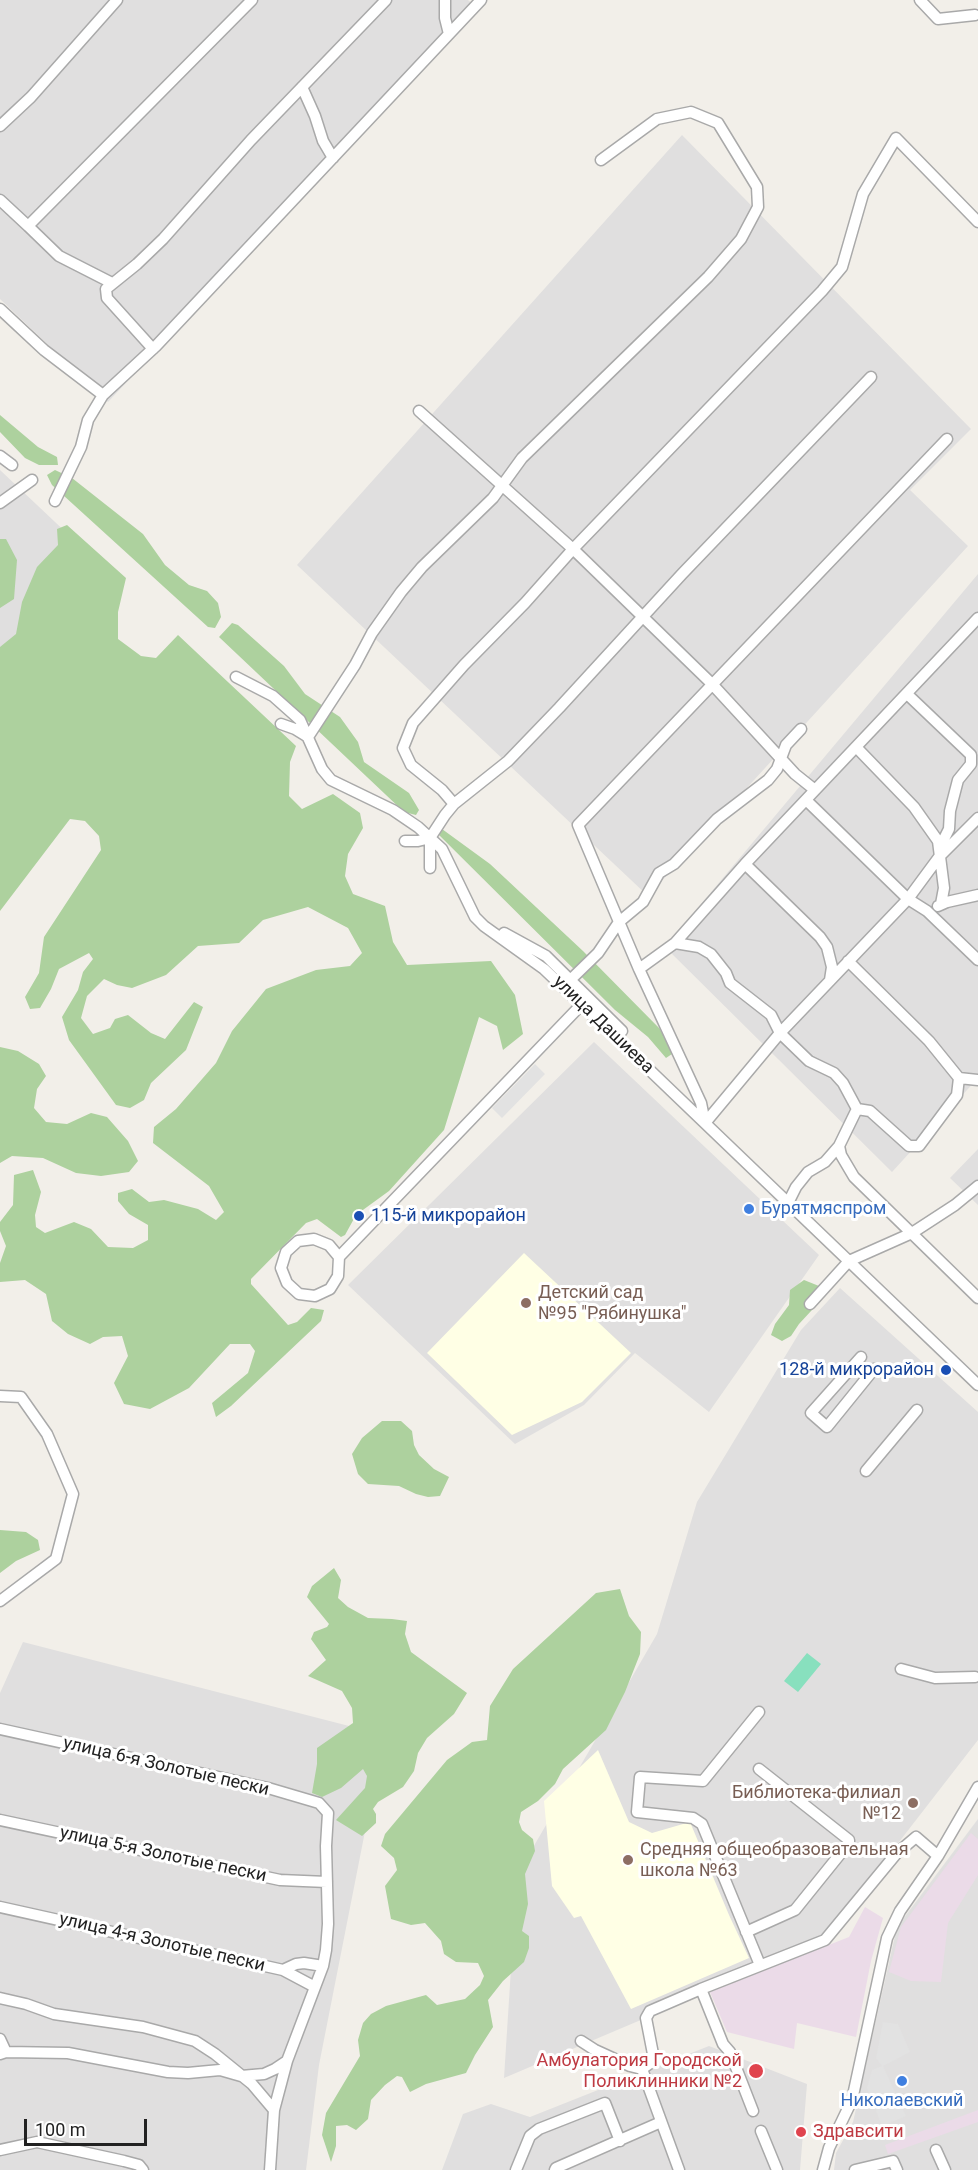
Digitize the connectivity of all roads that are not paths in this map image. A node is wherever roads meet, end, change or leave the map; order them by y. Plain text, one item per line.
1 (117, 0) edge
2 (252, 0) edge
3 (386, 0) edge
4 (446, 0) edge
5 (920, 0) edge
6 (475, 2) edge
7 (975, 15) dead end
8 (449, 34) junction
9 (302, 87) junction
10 (0, 126) edge
11 (333, 158) junction
12 (601, 160) dead end
13 (0, 200) edge
14 (978, 222) edge
15 (28, 226) junction
16 (112, 283) junction
17 (0, 309) edge
18 (153, 349) junction
19 (871, 377) dead end
20 (103, 395) junction
21 (419, 411) dead end
22 (947, 439) dead end
23 (0, 456) edge
24 (12, 465) dead end
25 (32, 480) dead end
26 (503, 488) junction
27 (55, 501) dead end
28 (0, 503) edge
29 (573, 549) junction
30 (644, 617) junction
31 (978, 618) edge
32 (974, 632) edge
33 (237, 677) dead end
34 (712, 684) junction
35 (907, 694) junction
36 (281, 724) dead end
37 (801, 729) dead end
38 (308, 737) junction
39 (856, 747) junction
40 (782, 758) junction
41 (815, 790) junction
42 (806, 800) junction
43 (454, 804) junction
44 (978, 818) edge
45 (430, 838) junction
46 (405, 842) dead end
47 (939, 853) junction
48 (745, 864) junction
49 (430, 868) dead end
50 (978, 895) edge
51 (908, 899) junction
52 (941, 904) junction
53 (927, 910) junction
54 (619, 922) junction
55 (675, 943) junction
56 (978, 960) edge
57 (848, 961) junction
58 (639, 969) junction
59 (830, 980) junction
60 (567, 983) junction
61 (582, 1004) junction
62 (622, 1031) dead end
63 (780, 1033) junction
64 (959, 1078) junction
65 (978, 1080) edge
66 (857, 1109) junction
67 (705, 1123) junction
68 (839, 1146) junction
69 (978, 1185) edge
70 (788, 1203) junction
71 (912, 1233) junction
72 (339, 1257) junction
73 (849, 1261) junction
74 (978, 1298) edge
75 (810, 1304) dead end
76 (861, 1357) dead end
77 (874, 1369) dead end
78 (978, 1385) edge
79 (0, 1396) edge
80 (917, 1410) dead end
81 (866, 1471) dead end
82 (0, 1601) edge
83 (901, 1669) dead end
84 (975, 1677) dead end
85 (759, 1712) dead end
86 (0, 1729) edge
87 (759, 1769) dead end
88 (978, 1787) edge
89 (0, 1820) edge
90 (938, 1856) junction
91 (327, 1882) junction
92 (0, 1907) edge
93 (746, 1932) junction
94 (760, 1965) junction
95 (322, 1966) junction
96 (283, 1970) junction
97 (315, 1987) junction
98 (701, 1989) junction
99 (0, 1998) edge
100 (0, 2039) edge
101 (581, 2041) dead end
102 (3, 2053) edge
103 (287, 2061) junction
104 (642, 2069) junction
105 (241, 2076) junction
106 (274, 2110) junction
107 (753, 2111) dead end
108 (661, 2122) junction
109 (761, 2131) dead end
110 (620, 2141) junction
111 (936, 2150) dead end
112 (0, 2151) edge
113 (143, 2170) edge
114 (270, 2170) edge
115 (516, 2170) edge
116 (555, 2170) edge
117 (679, 2170) edge
118 (777, 2170) edge
119 (823, 2170) edge
120 (855, 2170) edge
121 (897, 2170) edge
122 (945, 2170) edge

1 - 10 street
2 - 15 street
3 - 9 street
4 - 8 street
5 - 7 street
6 - 8 street
8 - 11 street
9 - 11 street
9 - 16 street
11 - 18 street
12 - 26 street
13 - 15 street
14 - 29 street
15 - 16 street
16 - 18 street
17 - 20 street
18 - 20 street
19 - 30 street
20 - 27 street
21 - 26 street
22 - 34 street
23 - 24 street
25 - 28 street
26 - 29 street
26 - 38 street
29 - 30 street
29 - 43 street
30 - 34 street
30 - 43 street
31 - 32 street
32 - 35 street
33 - 38 street, улица Дашиева
34 - 40 street
34 - 54 street
35 - 39 street
35 - 47 street
36 - 38 street
37 - 40 street
38 - 45 street, улица Дашиева
39 - 41 street
39 - 47 street
40 - 41 street
40 - 54 street
41 - 42 street
42 - 48 street
42 - 51 street
43 - 45 street
44 - 47 street
45 - 46 street
45 - 49 street
45 - 60 street, улица Дашиева
47 - 51 street
47 - 52 street
48 - 55 street
48 - 59 street
50 - 52 street
51 - 53 street
51 - 57 street
52 - 53 street
53 - 56 street
54 - 58 street
54 - 60 street
55 - 58 street
55 - 63 street
57 - 59 street
57 - 64 street
58 - 67 street
59 - 63 street
60 - 61 street, улица Дашиева
60 - 62 street
61 - 67 street, улица Дашиева
61 - 72 street
63 - 66 street
63 - 67 street
64 - 65 street
64 - 66 street
66 - 68 street
67 - 70 street, улица Дашиева
68 - 70 street
68 - 71 street
69 - 71 street
70 - 73 street, улица Дашиева
71 - 73 street
71 - 74 street
72 - 72 street
73 - 75 street
73 - 78 street, улица Дашиева
76 - 77 street
79 - 82 street
80 - 81 street
83 - 84 street
85 - 93 street
86 - 91 street, улица 6-я Золотые пески
87 - 93 street
88 - 90 street
89 - 91 street, улица 5-я Золотые пески
90 - 94 street
90 - 119 street
91 - 95 street
92 - 96 street, улица 4-я Золотые пески
93 - 94 street
94 - 98 street
95 - 96 street, улица 4-я Золотые пески
95 - 97 street
96 - 97 street
97 - 103 street
98 - 104 street
98 - 107 street
99 - 105 street
100 - 102 street
101 - 104 street
102 - 105 street
103 - 105 street
103 - 106 street
104 - 108 street
105 - 106 street
106 - 114 street
108 - 110 street
108 - 117 street
109 - 118 street
110 - 115 street
110 - 116 street
111 - 122 street
112 - 113 street
120 - 121 street

